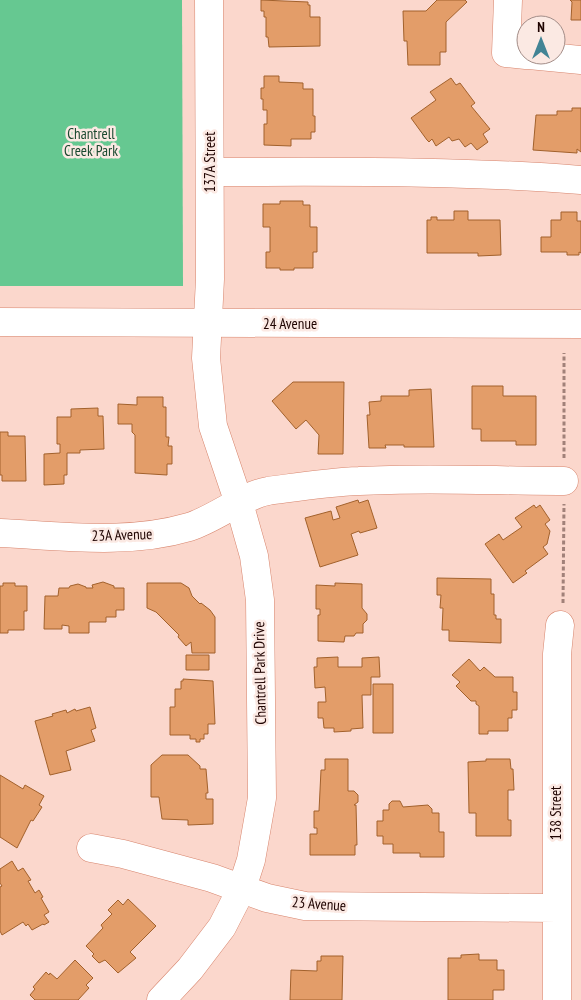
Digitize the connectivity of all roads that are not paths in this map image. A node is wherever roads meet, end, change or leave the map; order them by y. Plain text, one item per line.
1 (209, 0) edge
2 (508, 0) edge
3 (516, 36) edge
4 (566, 59) edge
5 (581, 60) edge
6 (210, 172) junction
7 (581, 180) edge
8 (0, 322) edge
9 (208, 324) junction
10 (581, 324) edge
11 (564, 481) dead end
12 (239, 503) junction
13 (0, 533) edge
14 (560, 625) dead end
15 (91, 848) dead end
16 (242, 888) junction
17 (556, 908) junction
18 (161, 1000) edge
19 (556, 1000) edge

1 - 6 street, 137A Street
2 - 3 street
4 - 5 street
6 - 7 street
6 - 9 street, 137A Street
8 - 9 street, 24 Avenue
9 - 10 street, 24 Avenue
9 - 12 street, Chantrell Park Drive
11 - 12 street, 23A Avenue
12 - 13 street, 23A Avenue
12 - 16 street, Chantrell Park Drive
14 - 17 street, 138 Street
15 - 16 street, 23 Avenue
16 - 17 street, 23 Avenue
16 - 18 street, Chantrell Park Drive
17 - 19 street, 138 Street

